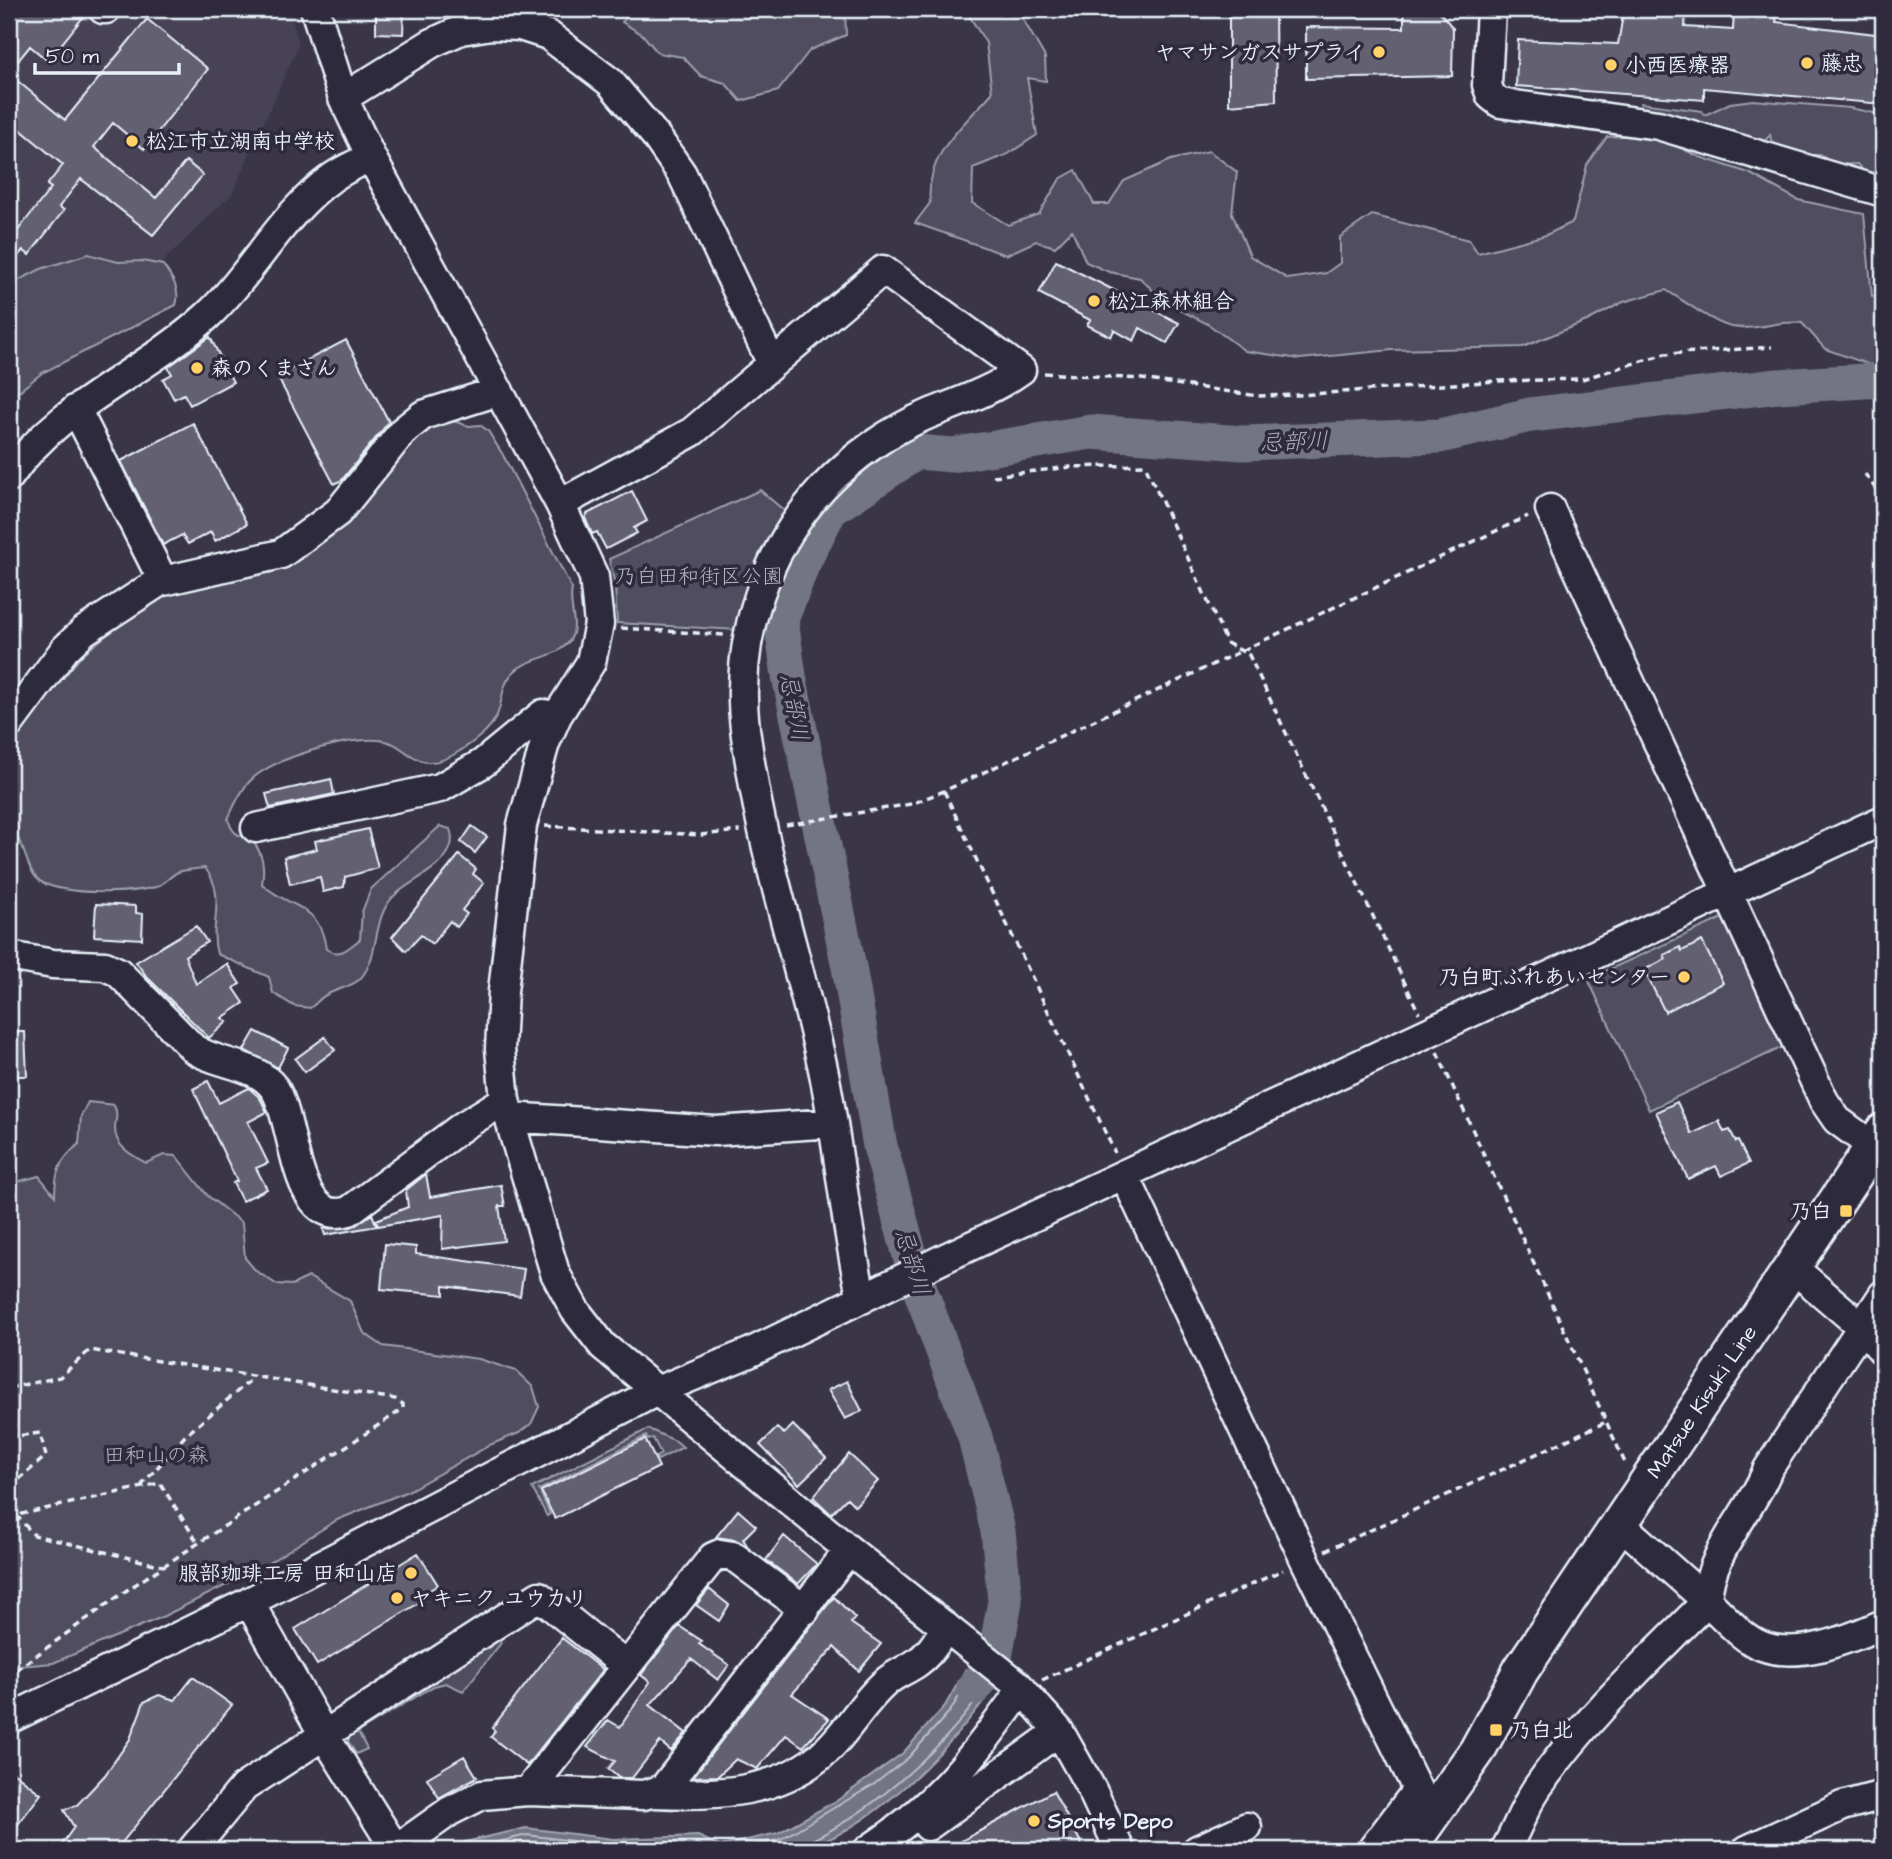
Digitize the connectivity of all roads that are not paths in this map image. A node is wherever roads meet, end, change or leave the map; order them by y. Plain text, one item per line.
1 (315, 9) edge
2 (1491, 9) edge
3 (343, 98) junction
4 (371, 157) junction
5 (1883, 192) edge
6 (772, 364) junction
7 (499, 391) junction
8 (76, 409) junction
9 (9, 477) edge
10 (560, 504) junction
11 (1550, 509) road end
12 (163, 581) junction
13 (557, 716) junction
14 (9, 724) edge
15 (1883, 820) edge
16 (256, 828) dead end
17 (1725, 894) junction
18 (9, 956) edge
19 (508, 1108) junction
20 (832, 1123) junction
21 (1880, 1144) edge
22 (1124, 1174) junction
23 (1791, 1268) junction
24 (1883, 1295) edge
25 (865, 1297) junction
26 (1862, 1326) junction
27 (1883, 1351) edge
28 (657, 1391) junction
29 (1619, 1522) junction
30 (849, 1550) junction
31 (1707, 1601) junction
32 (248, 1602) junction
33 (804, 1610) junction
34 (1883, 1624) edge
35 (949, 1630) junction
36 (626, 1666) junction
37 (1521, 1670) junction
38 (1020, 1686) junction
39 (9, 1719) edge
40 (1059, 1731) junction
41 (324, 1735) junction
42 (528, 1791) junction
43 (655, 1793) junction
44 (1419, 1793) junction
45 (1883, 1795) edge
46 (1247, 1827) dead end
47 (192, 1850) edge
48 (396, 1850) edge
49 (868, 1850) edge
50 (895, 1850) edge
51 (1120, 1850) edge
52 (1197, 1850) edge
53 (1376, 1850) edge
54 (1407, 1850) edge
55 (1505, 1850) edge
56 (1747, 1850) edge

1 - 3 street
2 - 5 street
3 - 4 street
3 - 6 street
4 - 7 street
4 - 8 street
6 - 10 street
6 - 20 street
7 - 10 street
7 - 12 street
8 - 9 street
8 - 12 street
10 - 13 street
11 - 17 street
12 - 14 street
13 - 16 street
13 - 19 street
15 - 17 street
17 - 21 street
17 - 22 street
18 - 19 street
19 - 20 street
19 - 28 street
20 - 25 street
21 - 23 main road, Matsue Kisuki Line
22 - 25 street
22 - 44 street
23 - 26 street
23 - 29 main road, Matsue Kisuki Line
24 - 26 street
25 - 28 street
26 - 27 street
26 - 31 street
28 - 30 street
28 - 32 street
29 - 31 street
29 - 37 main road, Matsue Kisuki Line
30 - 33 street
30 - 35 street
31 - 34 street
31 - 55 street
32 - 39 street
32 - 41 street
33 - 36 street
33 - 43 street
35 - 38 street
35 - 43 street
36 - 41 street
36 - 42 street
37 - 44 main road, Matsue Kisuki Line
37 - 54 main road, Matsue Kisuki Line
38 - 40 street
38 - 49 street
40 - 50 street
40 - 51 street
41 - 47 street
41 - 48 street
42 - 43 street
42 - 48 street
44 - 53 main road, Matsue Kisuki Line
45 - 56 street
46 - 52 street

